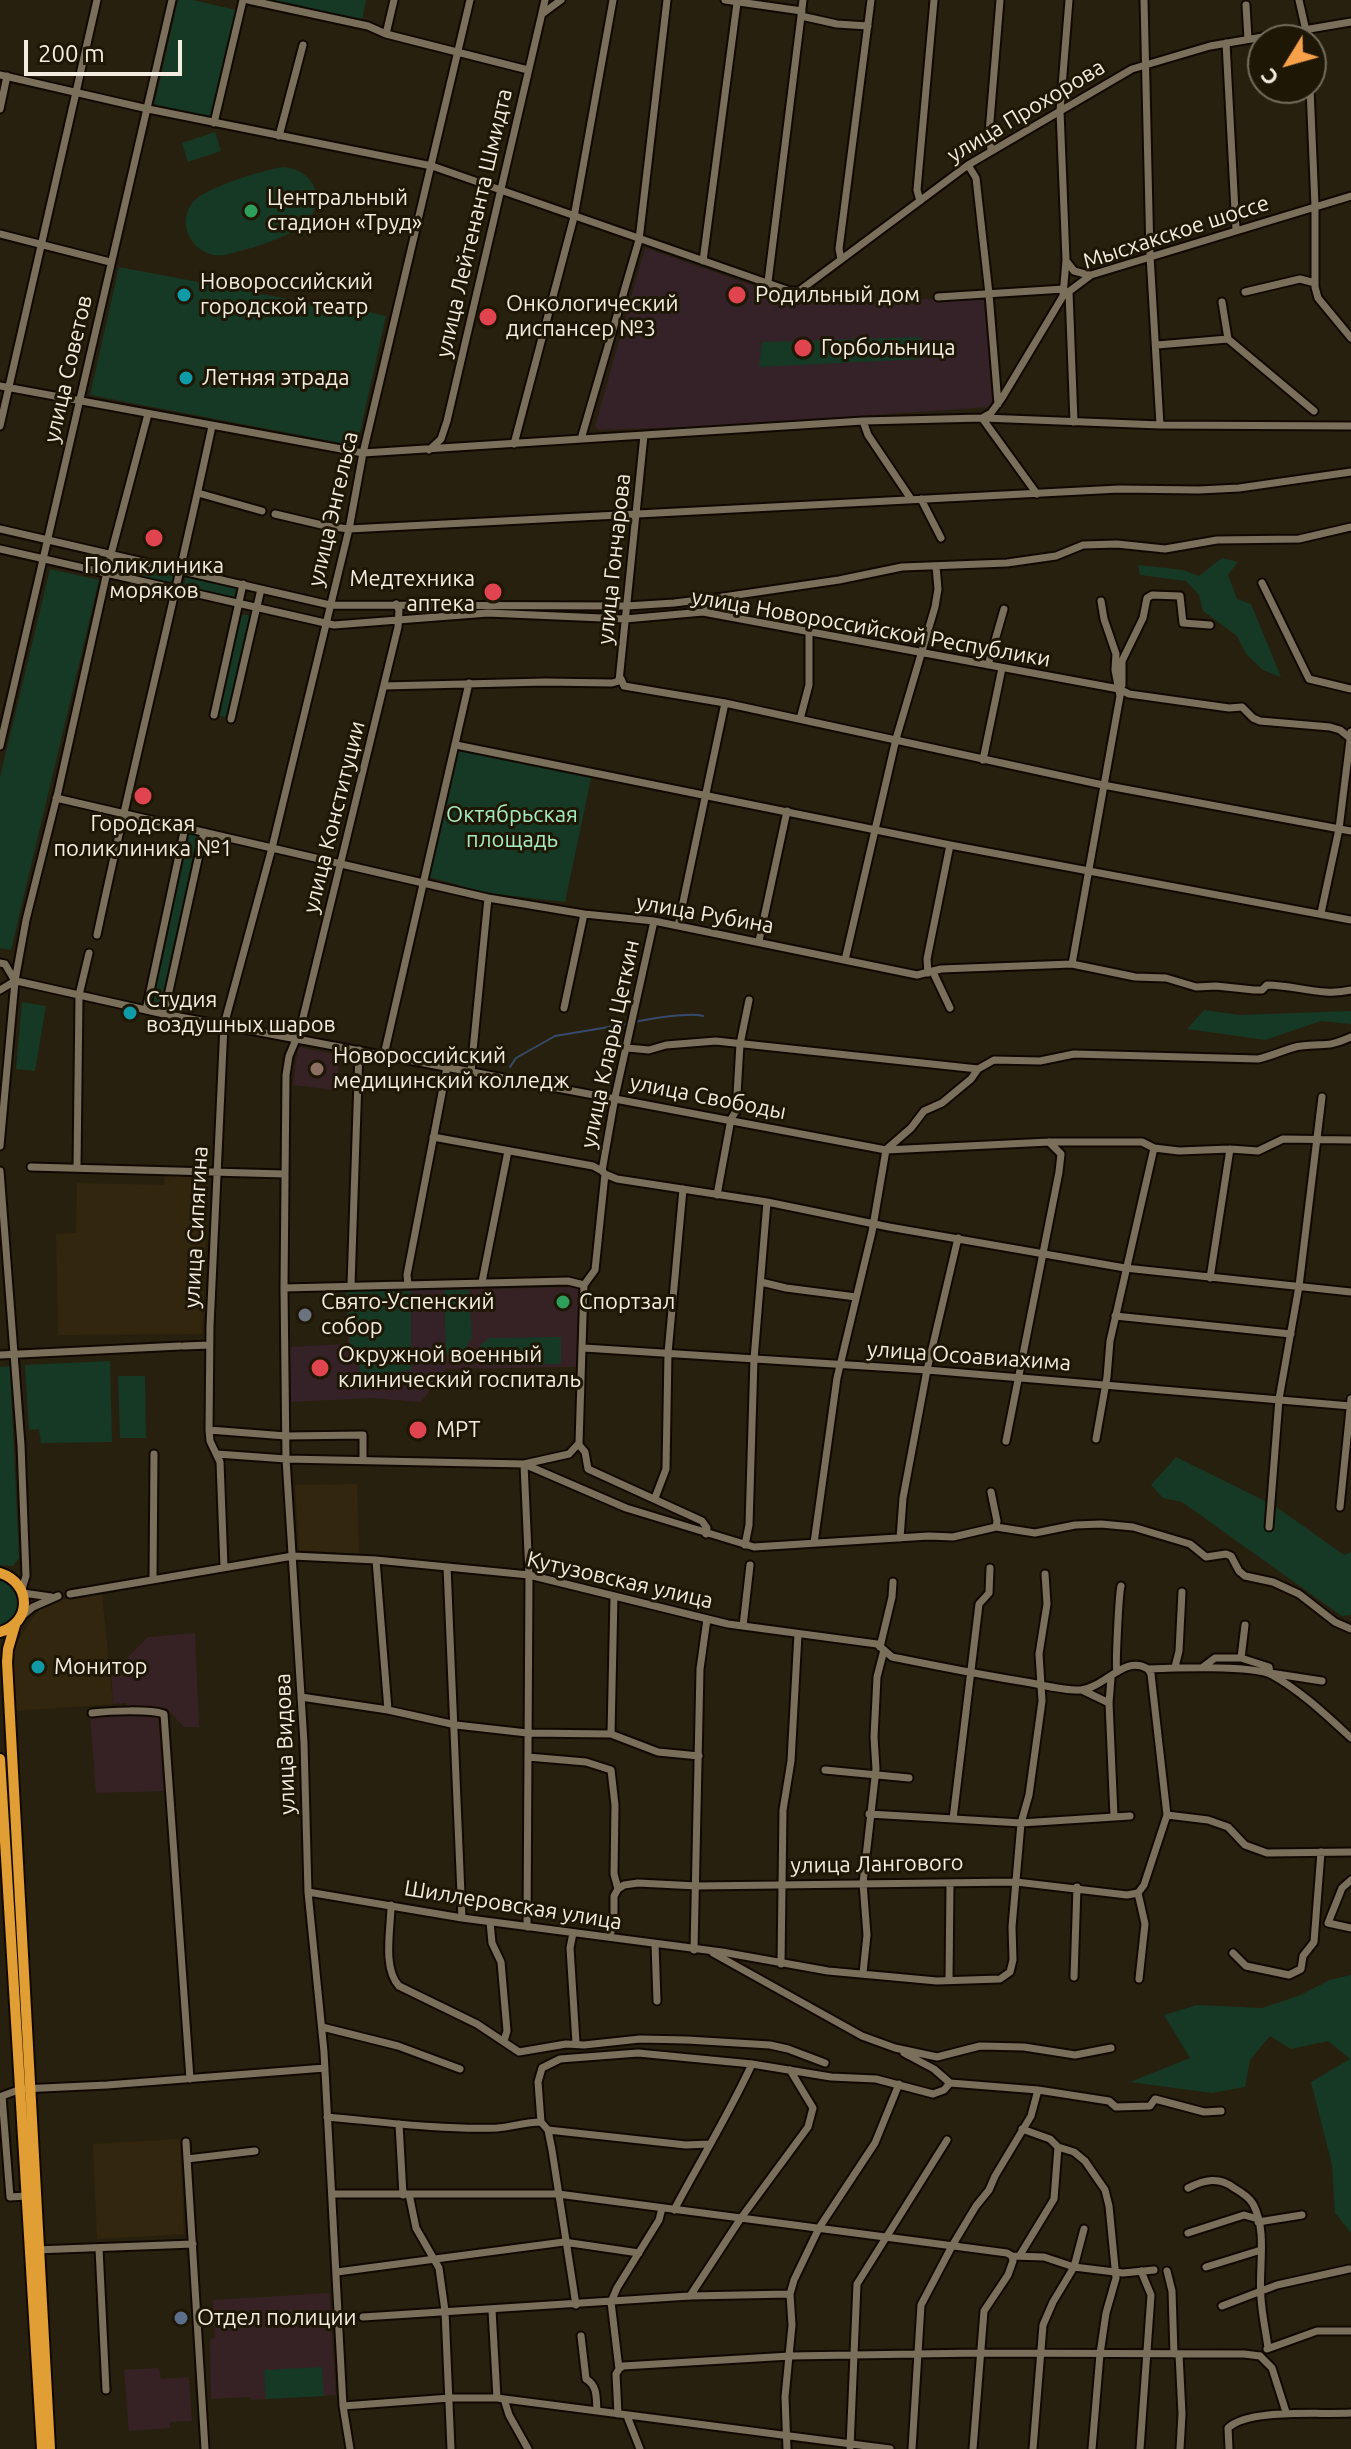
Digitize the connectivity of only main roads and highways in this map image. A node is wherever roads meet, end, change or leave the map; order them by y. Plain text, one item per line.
1 (0, 1573) edge
2 (18, 1620) junction
3 (0, 1632) edge
4 (0, 1759) edge
5 (25, 2089) junction
6 (34, 2250) junction
7 (42, 2449) edge
8 (50, 2449) edge

1 - 2 highway
2 - 3 highway
2 - 5 highway
4 - 5 highway
5 - 6 highway
5 - 6 highway
6 - 7 highway
6 - 8 highway

